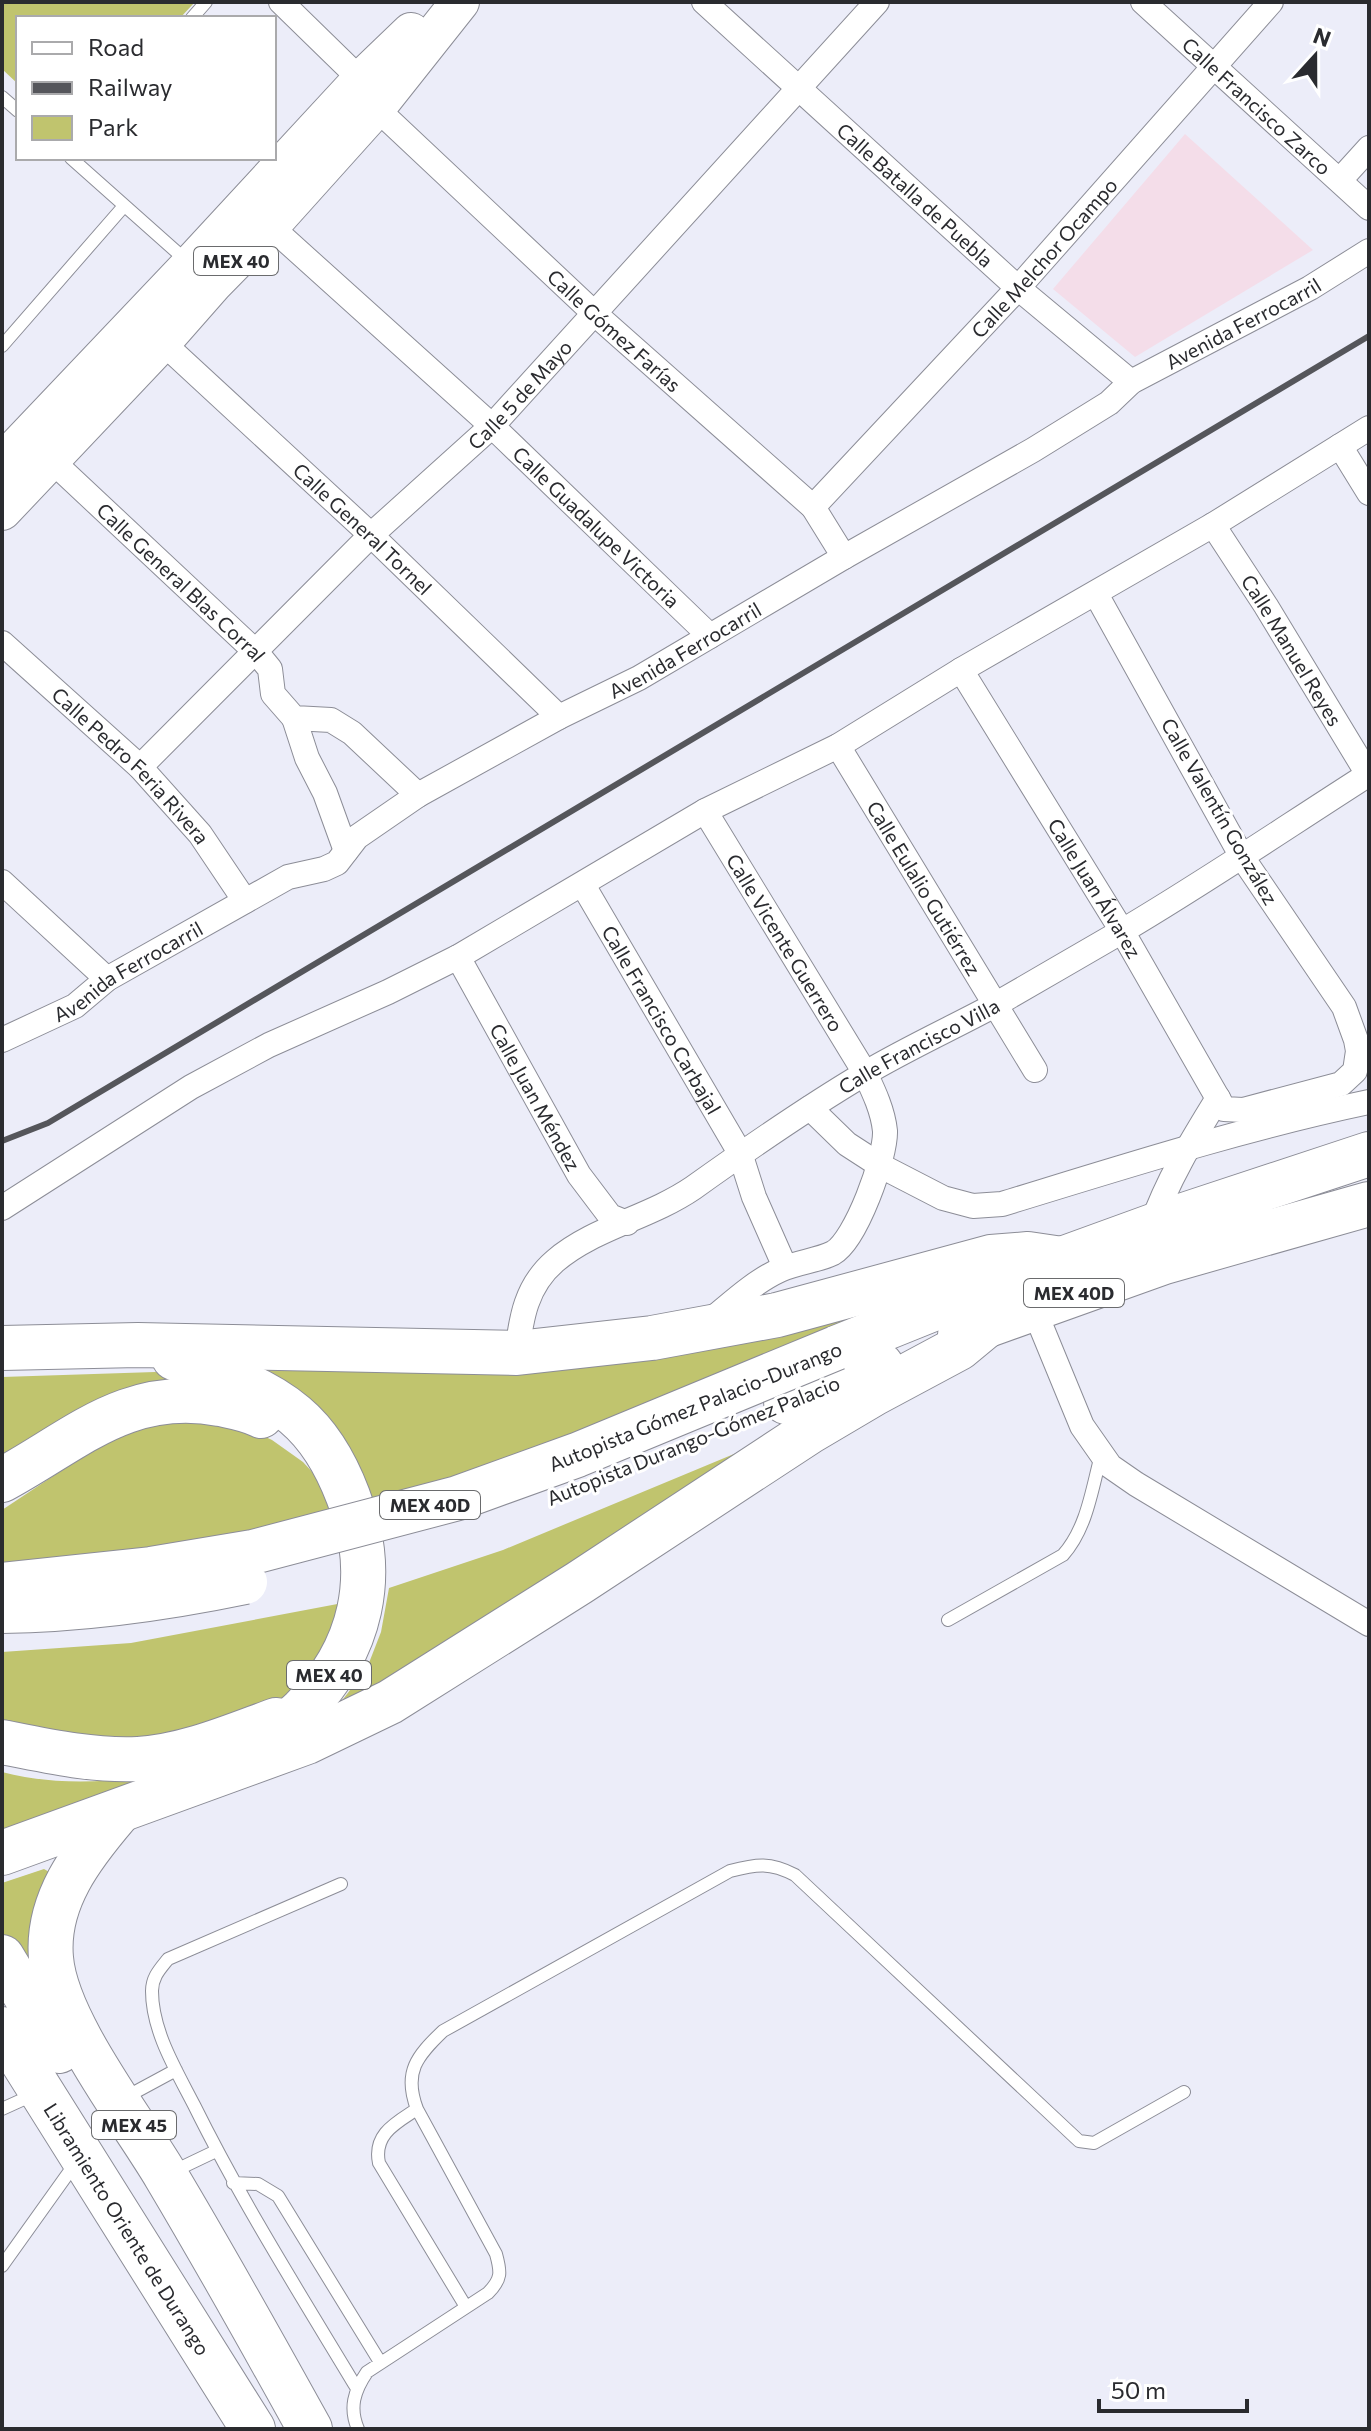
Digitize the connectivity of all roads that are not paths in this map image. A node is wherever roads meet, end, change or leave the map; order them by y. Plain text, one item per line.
1 (281, 2) edge
2 (447, 2) edge
3 (460, 2) edge
4 (704, 2) edge
5 (877, 2) edge
6 (1143, 2) edge
7 (1271, 2) edge
8 (1216, 66) junction
9 (800, 89) junction
10 (369, 94) junction
11 (1369, 148) edge
12 (73, 160) edge
13 (1340, 180) junction
14 (124, 206) junction
15 (1369, 208) edge
16 (270, 226) junction
17 (1369, 251) edge
18 (202, 274) junction
19 (1018, 288) junction
20 (594, 313) junction
21 (162, 342) junction
22 (2, 346) edge
23 (1131, 382) junction
24 (492, 426) junction
25 (1369, 428) edge
26 (1340, 446) junction
27 (50, 459) junction
28 (2, 463) edge
29 (1369, 493) edge
30 (813, 507) junction
31 (2, 511) edge
32 (1213, 525) junction
33 (371, 535) junction
34 (844, 557) junction
35 (1096, 594) junction
36 (710, 636) junction
37 (2, 643) edge
38 (257, 653) junction
39 (961, 670) junction
40 (559, 717) junction
41 (294, 718) junction
42 (838, 746) junction
43 (140, 767) junction
44 (1369, 775) edge
45 (418, 795) junction
46 (705, 811) junction
47 (346, 851) junction
48 (1242, 857) junction
49 (2, 882) edge
50 (583, 885) junction
51 (245, 901) junction
52 (1122, 931) junction
53 (458, 957) junction
54 (107, 979) junction
55 (995, 1005) junction
56 (2, 1040) edge
57 (1035, 1070) dead end
58 (865, 1073) junction
59 (1351, 1075) junction
60 (1221, 1104) junction
61 (1358, 1104) edge
62 (810, 1108) junction
63 (1186, 1149) junction
64 (740, 1153) junction
65 (1369, 1154) edge
66 (881, 1166) junction
67 (1369, 1204) edge
68 (2, 1208) edge
69 (627, 1223) junction
70 (1151, 1227) junction
71 (1062, 1259) junction
72 (785, 1267) junction
73 (1033, 1307) junction
74 (988, 1324) junction
75 (700, 1330) junction
76 (138, 1345) junction
77 (2, 1348) edge
78 (517, 1353) junction
79 (1101, 1455) junction
80 (338, 1469) junction
81 (6, 1478) edge
82 (2, 1585) edge
83 (2, 1611) edge
84 (948, 1620) dead end
85 (1369, 1624) edge
86 (301, 1711) junction
87 (2, 1742) edge
88 (135, 1807) junction
89 (2, 1853) edge
90 (341, 1884) dead end
91 (2, 1957) edge
92 (6, 2044) edge
93 (176, 2070) junction
94 (41, 2091) junction
95 (1184, 2092) dead end
96 (119, 2101) junction
97 (2, 2109) edge
98 (417, 2109) junction
99 (216, 2151) junction
100 (81, 2155) junction
101 (165, 2175) junction
102 (233, 2183) junction
103 (2, 2266) edge
104 (466, 2307) junction
105 (380, 2362) junction
106 (356, 2387) junction
107 (253, 2429) edge
108 (277, 2429) edge
109 (310, 2429) edge
110 (358, 2429) edge

1 - 10 street, Calle Gómez Farías
2 - 10 main road, MEX 40
3 - 10 main road, MEX 40
4 - 9 street, Calle Batalla de Puebla
5 - 9 street, Calle 5 de Mayo
6 - 8 street, Calle Francisco Zarco
7 - 8 street, Calle Melchor Ocampo
8 - 13 street, Calle Francisco Zarco
8 - 19 street, Calle Melchor Ocampo
9 - 19 street, Calle Batalla de Puebla
9 - 20 street, Calle 5 de Mayo
10 - 16 main road, MEX 40
10 - 18 main road, MEX 40
10 - 20 street, Calle Gómez Farías
11 - 13 street
12 - 14 lane
13 - 15 street, Calle Francisco Zarco
14 - 18 lane
14 - 22 lane
16 - 18 main road, MEX 40
16 - 24 street, Calle Guadalupe Victoria
17 - 23 street, Avenida Ferrocarril
18 - 21 main road, MEX 40
18 - 28 main road, MEX 40
19 - 23 street, Calle Batalla de Puebla
19 - 30 street, Calle Melchor Ocampo
20 - 24 street, Calle 5 de Mayo
20 - 30 street, Calle Gómez Farías
21 - 27 main road, MEX 40
21 - 33 street, Calle General Tornel
23 - 34 street, Avenida Ferrocarril
24 - 33 street, Calle 5 de Mayo
24 - 36 street, Calle Guadalupe Victoria
25 - 26 street
26 - 29 street
26 - 32 street
27 - 31 main road, MEX 40
27 - 38 street, Calle General Blas Corral
30 - 34 street, Calle Gómez Farías
32 - 35 street
32 - 44 street, Calle Manuel Reyes
33 - 38 street, Calle 5 de Mayo
33 - 40 street, Calle General Tornel
34 - 36 street, Avenida Ferrocarril
35 - 39 street
35 - 48 street, Calle Valentín González
36 - 40 street, Avenida Ferrocarril
37 - 43 street, Calle Pedro Feria Rivera
38 - 41 street, Calle General Blas Corral
38 - 43 street, Calle 5 de Mayo
39 - 42 street
39 - 52 street, Calle Juan Álvarez
40 - 45 street, Avenida Ferrocarril
41 - 45 street
41 - 47 street, Calle General Blas Corral
42 - 46 street
42 - 55 street, Calle Eulalio Gutiérrez
43 - 51 street, Calle Pedro Feria Rivera
44 - 48 street, Calle Francisco Villa
45 - 47 street, Avenida Ferrocarril
46 - 50 street
46 - 58 street, Calle Vicente Guerrero
47 - 51 street, Avenida Ferrocarril
48 - 52 street, Calle Francisco Villa
48 - 59 street, Calle Valentín González
49 - 54 street
50 - 53 street
50 - 64 street, Calle Francisco Carbajal
51 - 54 street, Avenida Ferrocarril
52 - 55 street, Calle Francisco Villa
52 - 60 street, Calle Juan Álvarez
53 - 68 street
53 - 69 street, Calle Juan Méndez
54 - 56 street, Avenida Ferrocarril
55 - 57 street, Calle Eulalio Gutiérrez
55 - 58 street, Calle Francisco Villa
58 - 62 street, Calle Francisco Villa
58 - 66 street, Calle Vicente Guerrero
59 - 60 street
59 - 61 street, Calle Valentín González
60 - 63 street
61 - 63 street
62 - 64 street, Calle Francisco Villa
62 - 66 street
63 - 66 street
63 - 70 street
64 - 69 street, Calle Francisco Villa
64 - 72 street, Calle Francisco Carbajal
65 - 70 highway, Autopista Gómez Palacio-Durango / MEX 40D
66 - 72 street, Calle Vicente Guerrero
67 - 73 highway, Autopista Durango-Gómez Palacio / MEX 40D
69 - 78 street, Calle Francisco Villa
70 - 71 highway, Autopista Gómez Palacio-Durango / MEX 40D
71 - 75 highway
71 - 82 highway, Autopista Gómez Palacio-Durango / MEX 40D, bridge
72 - 75 street, Calle Vicente Guerrero
73 - 74 highway, Autopista Durango-Gómez Palacio / MEX 40D
73 - 79 street
74 - 83 highway, Autopista Durango-Gómez Palacio / MEX 40D, bridge
74 - 88 highway
75 - 78 highway
76 - 77 highway, MEX 40
76 - 78 highway
76 - 80 highway, MEX 40
79 - 84 lane
79 - 85 street
80 - 81 highway, MEX 40
80 - 86 highway, MEX 40
86 - 87 highway
86 - 88 highway, MEX 40
88 - 89 highway, MEX 40
88 - 96 highway, MEX 45
90 - 93 lane
91 - 108 highway
92 - 94 highway, Libramiento Oriente de Durango / MEX 45
93 - 96 lane
93 - 99 lane
94 - 97 lane
94 - 100 highway, Libramiento Oriente de Durango / MEX 45
95 - 98 lane
96 - 101 highway, MEX 45
98 - 104 lane
98 - 104 lane
99 - 101 lane
99 - 102 lane
100 - 103 lane
100 - 107 highway, Libramiento Oriente de Durango / MEX 45
101 - 109 highway, MEX 45
102 - 105 lane
102 - 106 lane
104 - 105 lane
105 - 106 lane
106 - 110 lane

